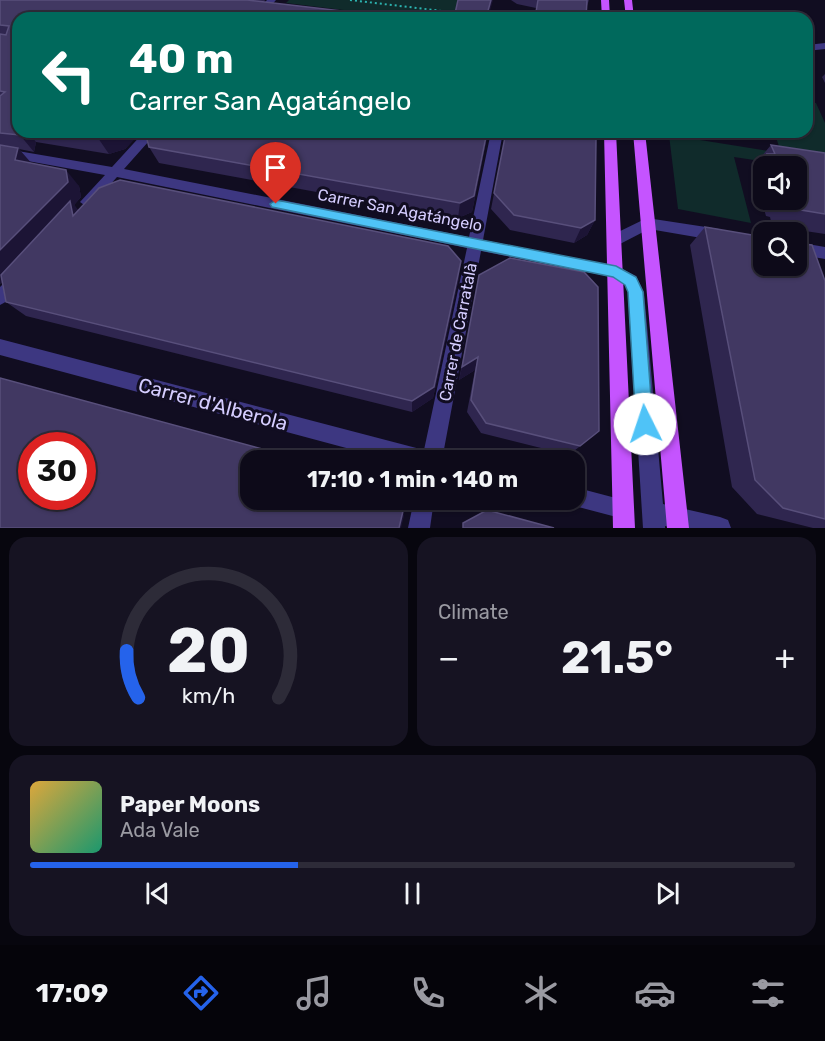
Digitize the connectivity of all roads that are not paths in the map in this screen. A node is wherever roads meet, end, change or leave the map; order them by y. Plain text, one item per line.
1 (269, 3) edge
2 (255, 6) edge
3 (282, 9) edge
4 (146, 138) edge
5 (497, 138) edge
6 (610, 138) edge
7 (640, 138) edge
8 (0, 152) edge
9 (115, 172) junction
10 (76, 214) edge
11 (648, 223) junction
12 (729, 237) edge
13 (615, 240) junction
14 (475, 243) junction
15 (807, 250) edge
16 (825, 253) edge
17 (31, 264) edge
18 (616, 272) junction
19 (0, 298) edge
20 (0, 347) edge
21 (388, 450) edge
22 (434, 450) edge
23 (585, 502) edge
24 (422, 510) edge
25 (624, 519) edge
26 (652, 520) edge
27 (678, 523) edge
28 (418, 528) edge
29 (720, 528) edge

1 - 2 street
1 - 3 street
4 - 9 street
5 - 14 street, Carrer de Carratalà
6 - 13 main road
7 - 11 main road
8 - 9 street, Carrer San Agatángelo
9 - 10 street
9 - 14 street, Carrer San Agatángelo
11 - 12 street
11 - 13 street
11 - 27 main road
13 - 18 main road
14 - 18 street, Carrer San Agatángelo
14 - 22 street, Carrer de Carratalà
15 - 16 street
17 - 19 street
18 - 25 main road
18 - 26 street
20 - 21 street, Carrer d'Alberola
23 - 25 street
24 - 28 street
26 - 27 street
27 - 29 street

